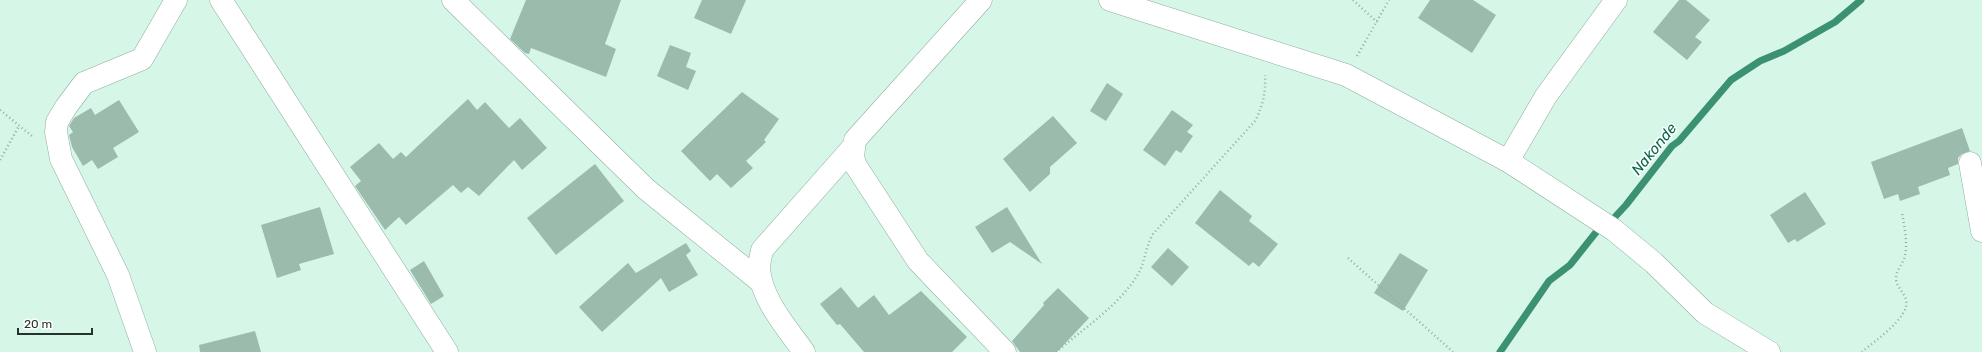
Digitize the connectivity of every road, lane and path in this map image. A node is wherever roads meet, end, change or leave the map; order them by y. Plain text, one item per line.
1 (176, 0) edge
2 (221, 0) edge
3 (453, 0) edge
4 (981, 0) edge
5 (1110, 0) edge
6 (1352, 0) edge
7 (1389, 0) edge
8 (1616, 0) edge
9 (1377, 22) junction
10 (1265, 49) junction
11 (1346, 75) junction
12 (0, 110) edge
13 (18, 126) junction
14 (853, 147) junction
15 (61, 158) junction
16 (0, 160) edge
17 (1508, 161) junction
18 (1970, 163) dead end
19 (1902, 212) dead end
20 (1982, 231) edge
21 (1348, 258) dead end
22 (761, 282) junction
23 (145, 352) edge
24 (447, 352) edge
25 (804, 352) edge
26 (1005, 352) edge
27 (1056, 352) edge
28 (1453, 352) edge
29 (1769, 352) edge
30 (1862, 352) edge

1 - 15 street
2 - 24 street
3 - 22 street
4 - 14 street
5 - 10 street
6 - 9 path
7 - 9 path
8 - 17 street
9 - 11 path
10 - 11 street
10 - 27 path
11 - 17 street
12 - 13 path
13 - 15 path
13 - 16 path
14 - 22 street
14 - 26 street
15 - 23 street
17 - 29 street
18 - 20 street
19 - 30 path
21 - 28 path
22 - 25 street

